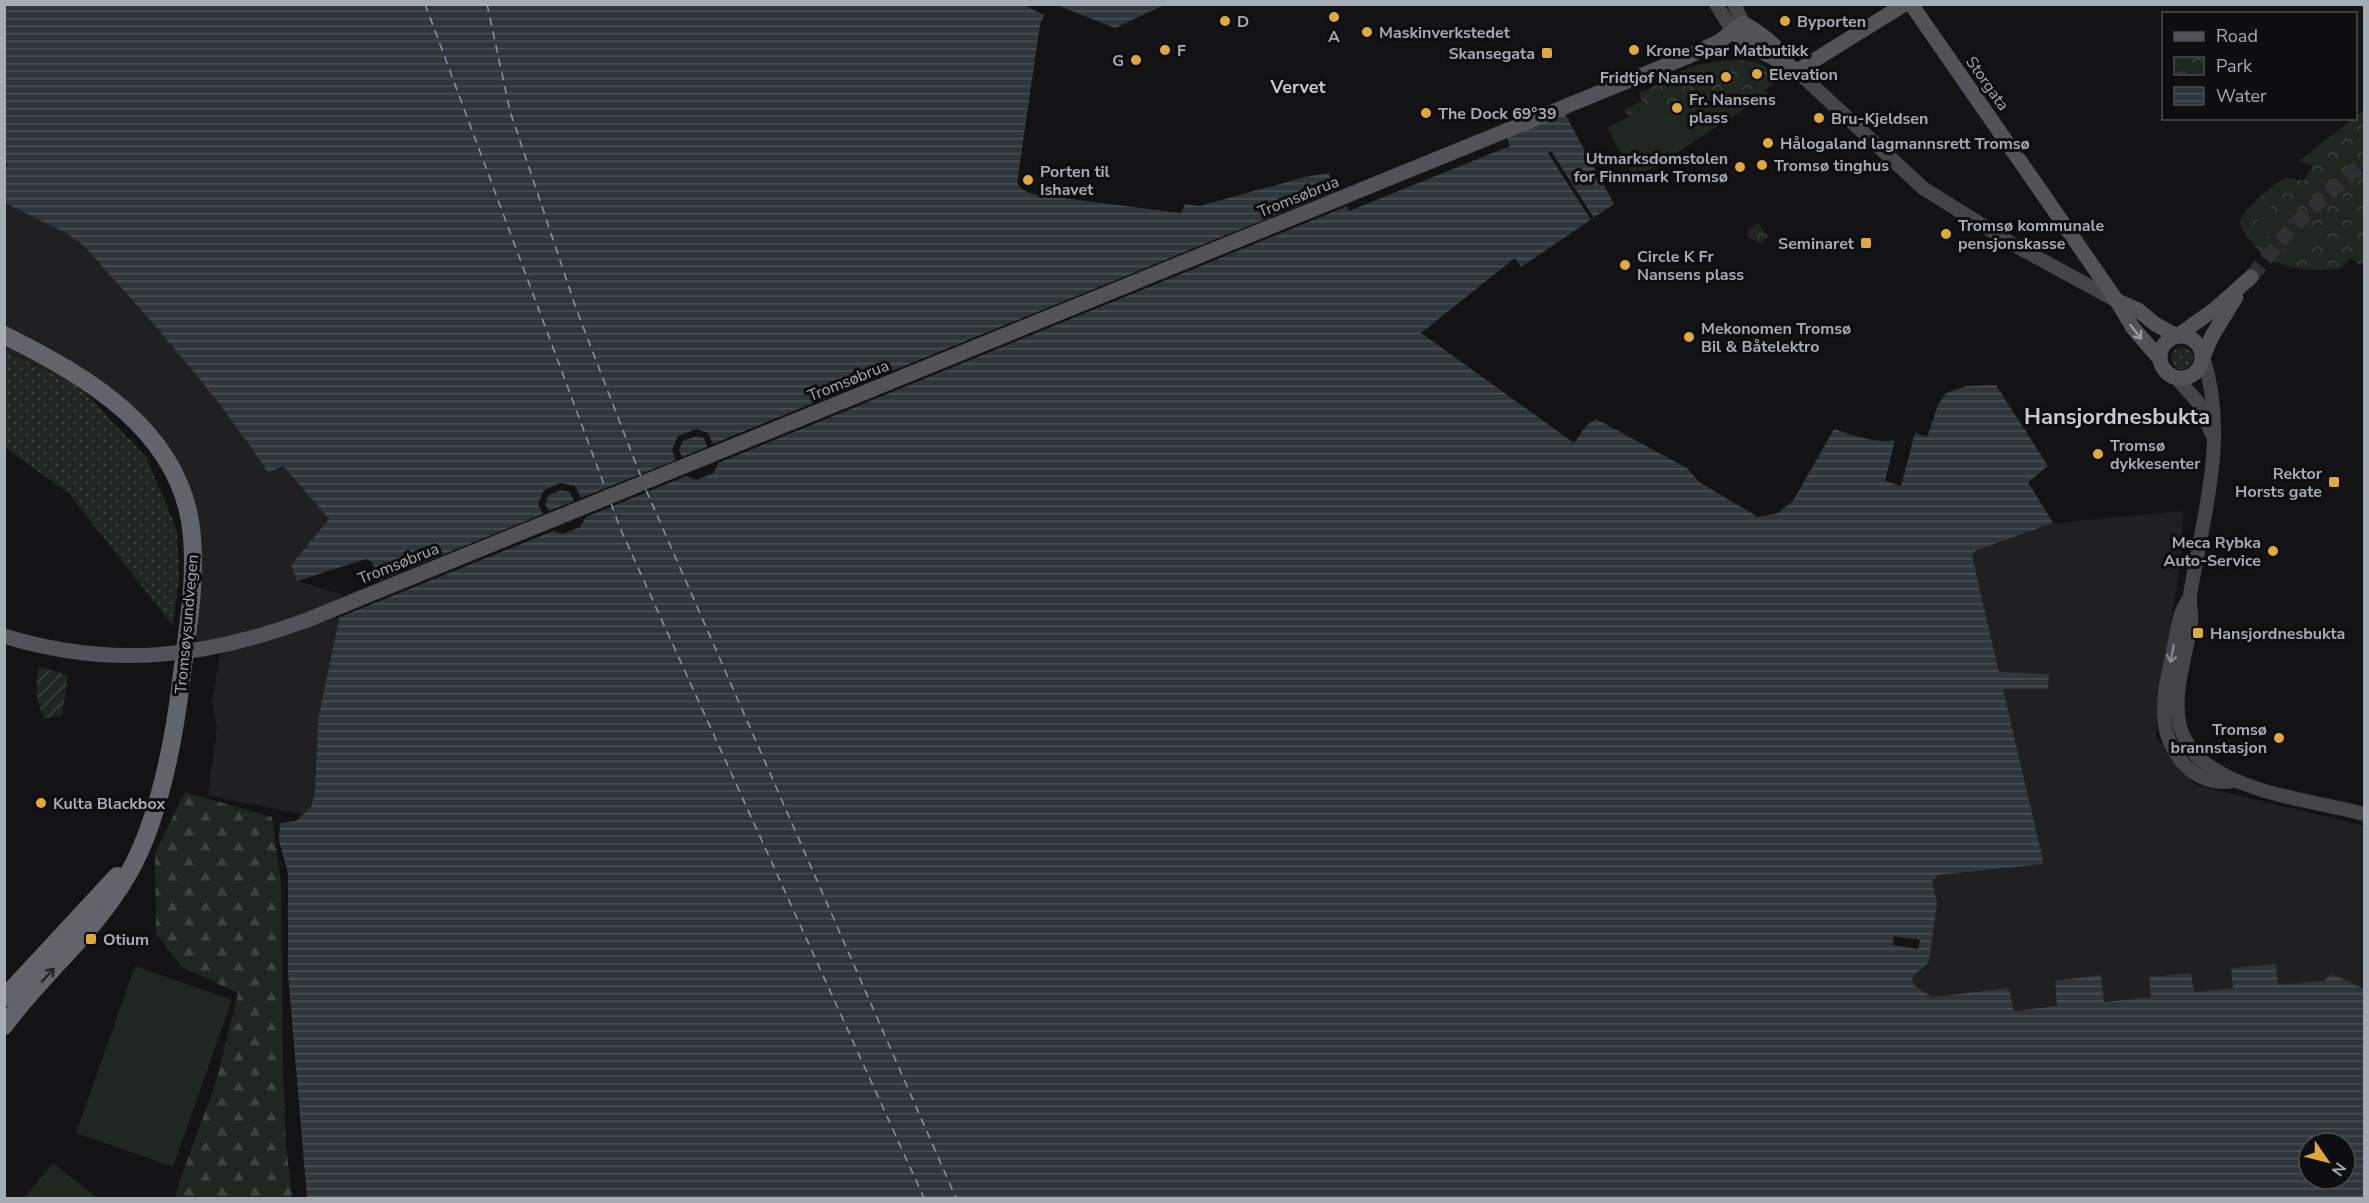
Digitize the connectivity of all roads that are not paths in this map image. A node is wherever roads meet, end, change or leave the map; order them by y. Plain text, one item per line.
1 (1716, 4) edge
2 (1734, 4) edge
3 (1905, 4) edge
4 (1911, 4) edge
5 (1738, 28) junction
6 (1793, 68) junction
7 (2117, 302) junction
8 (4, 335) edge
9 (2177, 336) junction
10 (2203, 357) junction
11 (2160, 359) junction
12 (2177, 379) junction
13 (2212, 434) junction
14 (4, 636) edge
15 (2364, 814) edge
16 (138, 852) junction
17 (4, 998) edge
18 (4, 1026) edge

1 - 5 street
2 - 5 street
3 - 6 main road
4 - 7 main road, Storgata
5 - 6 main road
5 - 14 main road, Tromsøbrua, bridge
6 - 7 street
7 - 9 main road
7 -> 11 main road, Storgata
8 - 16 highway, Tromsøysundvegen
9 - 10 main road
9 - 10 main road
9 - 11 main road
10 - 12 main road
10 - 13 street
11 - 12 main road
12 - 13 street
13 - 15 street
16 - 17 highway, Tromsøysundvegen
18 -> 16 highway, Tromsøysundvegen

